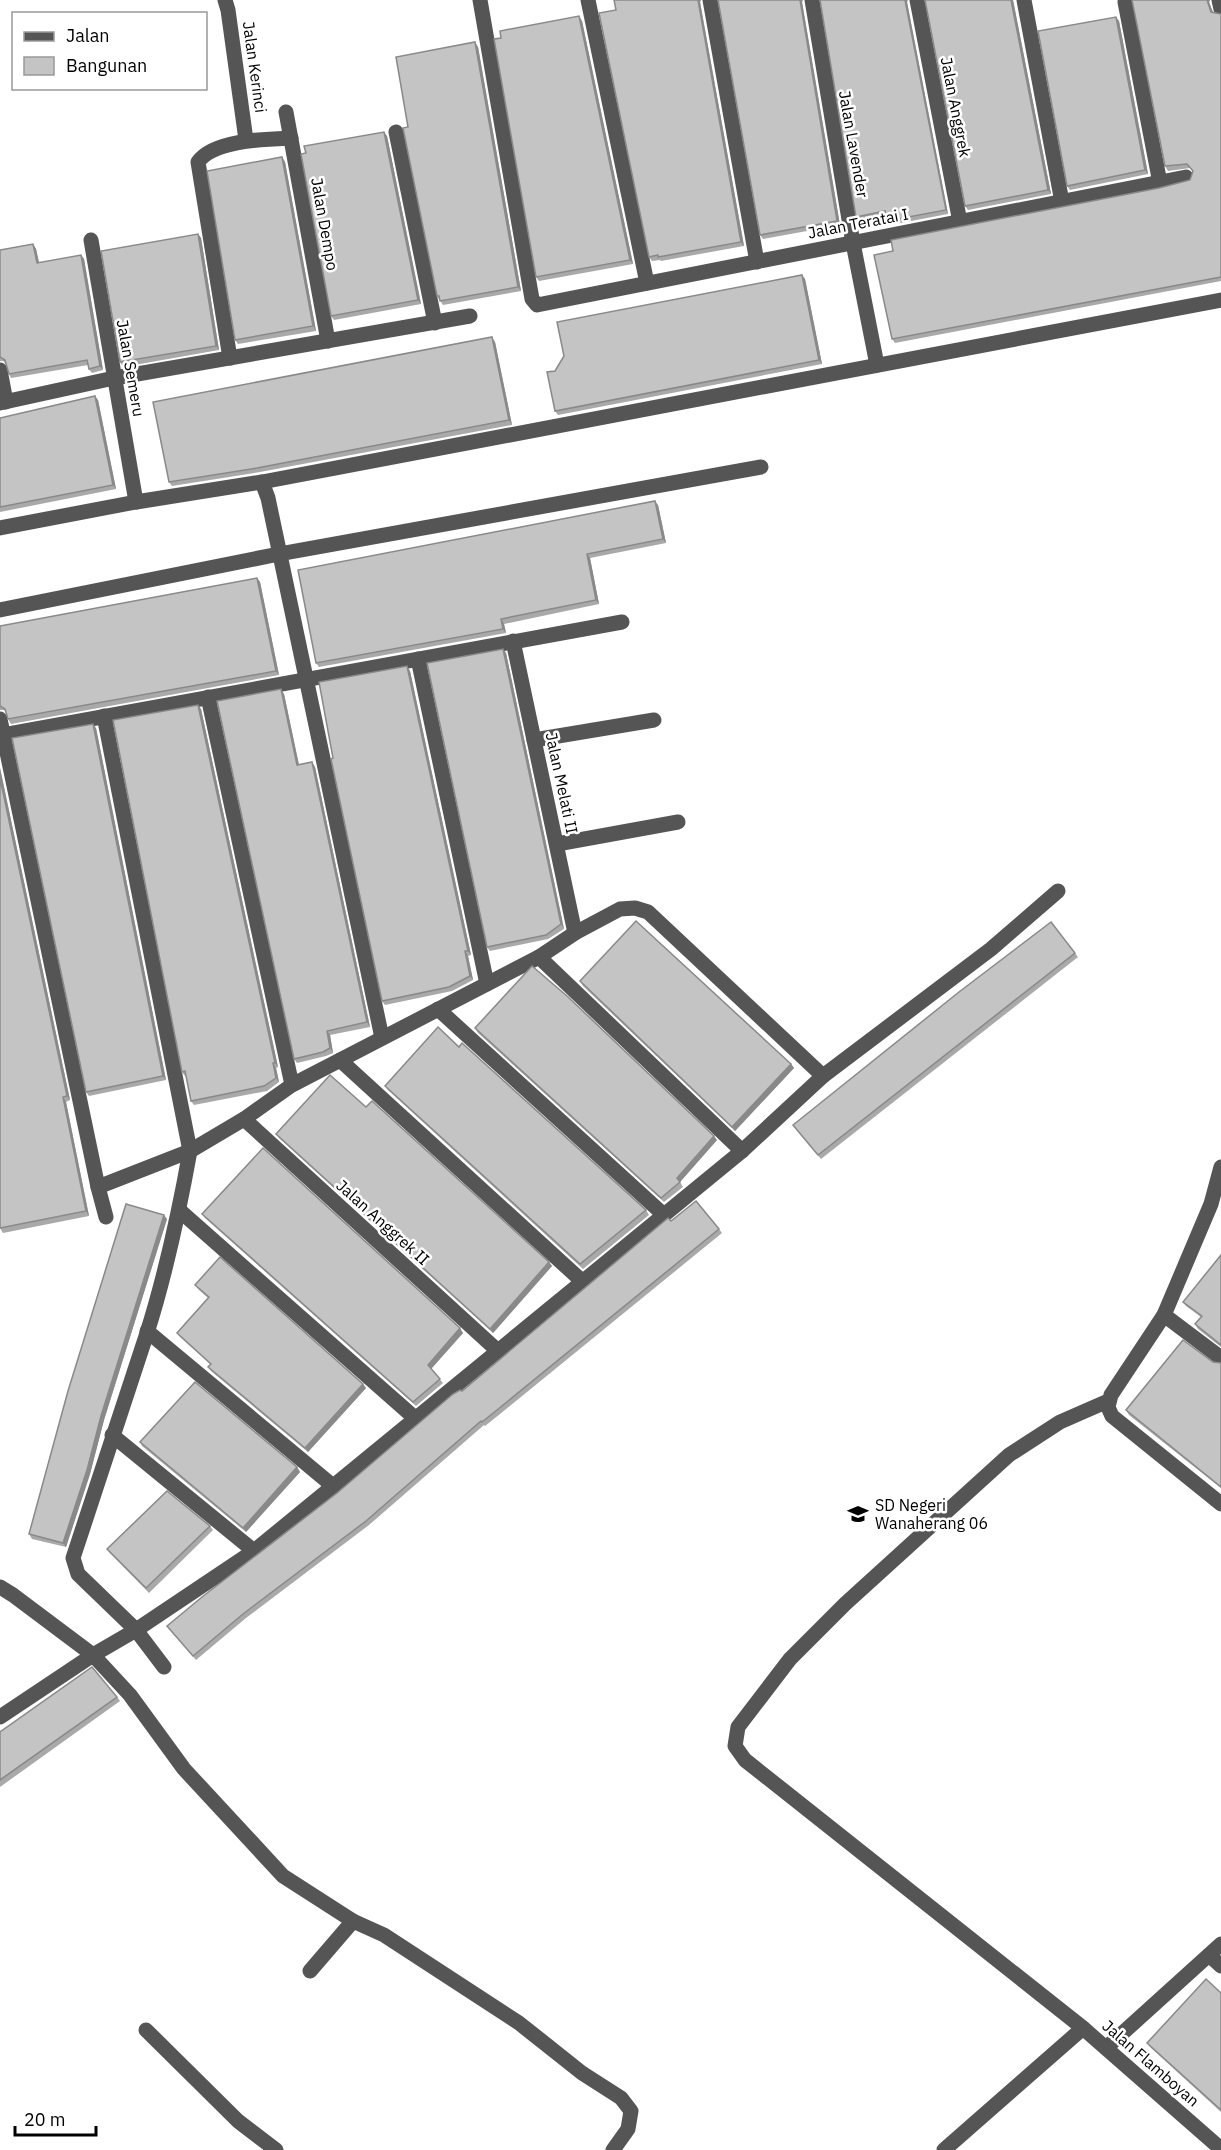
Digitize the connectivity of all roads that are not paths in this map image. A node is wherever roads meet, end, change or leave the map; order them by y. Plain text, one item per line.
1 (225, 0) edge
2 (480, 0) edge
3 (588, 0) edge
4 (710, 0) edge
5 (812, 0) edge
6 (917, 0) edge
7 (1024, 0) edge
8 (1219, 0) edge
9 (1125, 2) dead end
10 (1221, 9) edge
11 (286, 112) dead end
12 (396, 132) dead end
13 (291, 138) junction
14 (246, 140) junction
15 (1186, 177) dead end
16 (1160, 183) junction
17 (1062, 202) junction
18 (960, 222) junction
19 (91, 240) dead end
20 (853, 243) junction
21 (757, 262) junction
22 (647, 283) junction
23 (1221, 300) edge
24 (470, 316) dead end
25 (435, 323) junction
26 (328, 341) junction
27 (230, 358) junction
28 (877, 365) junction
29 (0, 370) edge
30 (114, 378) junction
31 (3, 402) edge
32 (761, 467) dead end
33 (262, 482) junction
34 (136, 502) junction
35 (0, 528) edge
36 (279, 554) junction
37 (0, 610) edge
38 (622, 622) dead end
39 (513, 641) junction
40 (418, 659) junction
41 (305, 679) junction
42 (208, 697) junction
43 (104, 716) junction
44 (654, 720) dead end
45 (2, 727) edge
46 (534, 740) junction
47 (678, 822) dead end
48 (557, 844) junction
49 (1058, 891) dead end
50 (575, 933) junction
51 (539, 957) junction
52 (487, 984) junction
53 (438, 1009) junction
54 (382, 1038) junction
55 (340, 1060) junction
56 (823, 1076) junction
57 (292, 1085) junction
58 (243, 1119) junction
59 (190, 1151) junction
60 (742, 1151) junction
61 (1221, 1167) edge
62 (98, 1187) junction
63 (1216, 1208) edge
64 (179, 1210) junction
65 (664, 1215) junction
66 (106, 1217) dead end
67 (583, 1282) junction
68 (1164, 1315) junction
69 (147, 1331) junction
70 (498, 1351) junction
71 (1221, 1358) edge
72 (1108, 1401) junction
73 (416, 1419) junction
74 (112, 1435) junction
75 (333, 1486) junction
76 (1221, 1504) edge
77 (254, 1551) junction
78 (0, 1587) edge
79 (136, 1630) junction
80 (93, 1655) junction
81 (164, 1667) dead end
82 (0, 1717) edge
83 (353, 1922) junction
84 (1221, 1944) edge
85 (1209, 1956) junction
86 (1221, 1966) edge
87 (310, 1971) dead end
88 (1083, 2028) junction
89 (146, 2030) dead end
90 (1106, 2048) junction
91 (276, 2150) edge
92 (613, 2150) edge
93 (944, 2150) edge
94 (1221, 2150) edge

1 - 14 street, Jalan Kerinci
2 - 22 street, Jalan Teratai I
3 - 22 street
4 - 21 street
5 - 20 street, Jalan Lavender
6 - 18 street, Jalan Anggrek
7 - 17 street
8 - 10 street
9 - 16 street
11 - 13 street, Jalan Dempo
12 - 25 street
13 - 14 street
13 - 26 street, Jalan Dempo
14 - 27 street
15 - 16 street, Jalan Teratai I
16 - 17 street, Jalan Teratai I
17 - 18 street, Jalan Teratai I
18 - 20 street, Jalan Teratai I
19 - 30 street, Jalan Semeru
20 - 21 street, Jalan Teratai I
20 - 28 street, Jalan Lavender
21 - 22 street, Jalan Teratai I
23 - 28 street
24 - 25 street
25 - 26 street
26 - 27 street
27 - 30 street
28 - 33 street
29 - 31 street
30 - 31 street
30 - 34 street, Jalan Semeru
32 - 36 street
33 - 34 street
33 - 36 street
34 - 35 street
36 - 37 street
36 - 41 street
38 - 39 street
39 - 40 street
39 - 46 street, Jalan Melati II
40 - 41 street
40 - 52 street
41 - 42 street
41 - 54 street
42 - 43 street
42 - 57 street
43 - 45 street
43 - 59 street
44 - 46 street
45 - 62 street
46 - 48 street, Jalan Melati II
47 - 48 street
48 - 50 street, Jalan Melati II
49 - 56 street
50 - 51 street
50 - 56 street
51 - 52 street
51 - 60 street
52 - 53 street
53 - 54 street
53 - 65 street
54 - 55 street
55 - 57 street
55 - 67 street
56 - 60 street
57 - 58 street
58 - 59 street
58 - 70 street, Jalan Anggrek II
59 - 62 street
59 - 64 street
60 - 65 street
61 - 63 street
62 - 66 street
63 - 68 street
64 - 69 street
64 - 73 street
65 - 67 street
67 - 70 street
68 - 71 street
68 - 72 street
69 - 74 street
69 - 75 street
70 - 73 street
72 - 76 street
72 - 88 street, Jalan Flamboyan
73 - 75 street
74 - 77 street
74 - 79 street
75 - 77 street
77 - 79 street
78 - 80 street
79 - 80 street
79 - 81 street
80 - 82 street
80 - 83 street
83 - 87 street
83 - 92 street
84 - 85 street
85 - 86 street
85 - 90 street
88 - 90 street, Jalan Flamboyan
88 - 93 street
89 - 91 street
90 - 94 street, Jalan Flamboyan

